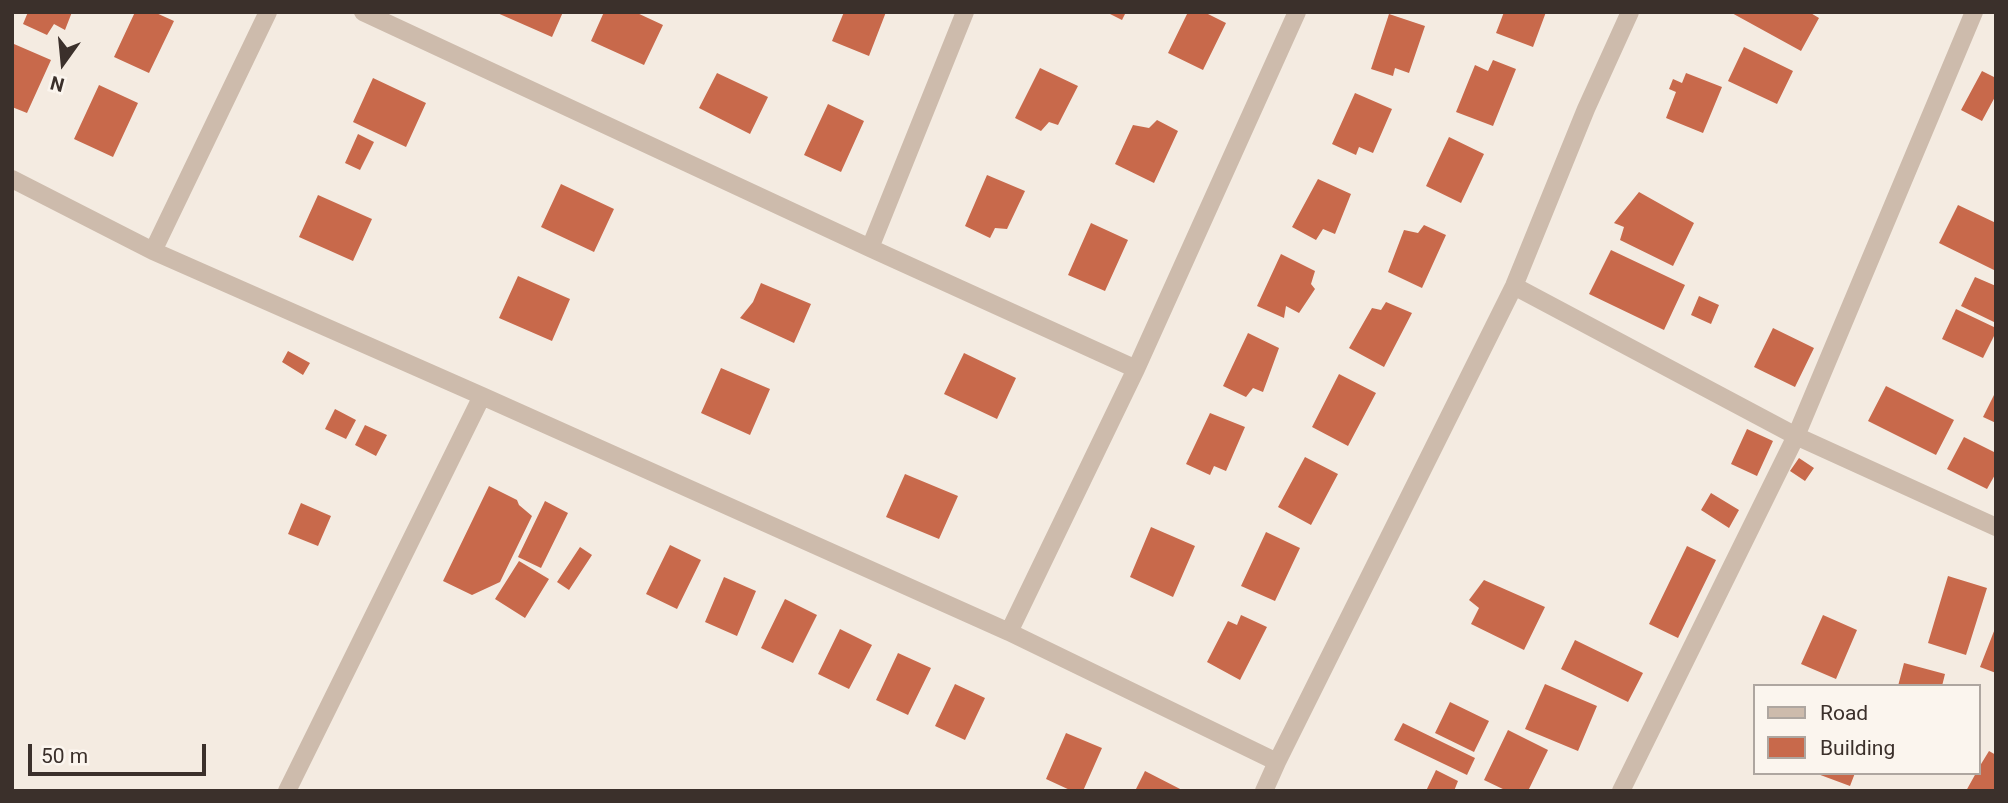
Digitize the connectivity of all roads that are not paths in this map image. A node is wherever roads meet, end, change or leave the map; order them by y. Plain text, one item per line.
1 (268, 12) edge
2 (363, 12) edge
3 (965, 12) edge
4 (1297, 12) edge
5 (1630, 12) edge
6 (1974, 12) edge
7 (12, 178) edge
8 (870, 248) junction
9 (153, 251) junction
10 (1514, 286) junction
11 (1136, 369) junction
12 (482, 396) junction
13 (1796, 436) junction
14 (1996, 527) edge
15 (1009, 632) junction
16 (1277, 762) junction
17 (287, 791) edge
18 (1264, 791) edge
19 (1621, 791) edge

1 - 9 street
2 - 8 street
3 - 8 street
4 - 11 street
5 - 10 street
6 - 13 street
7 - 9 street
8 - 11 street
9 - 12 street
10 - 13 street
10 - 16 street
11 - 15 street
12 - 15 street
12 - 17 street
13 - 14 street
13 - 19 street
15 - 16 street
16 - 18 street

